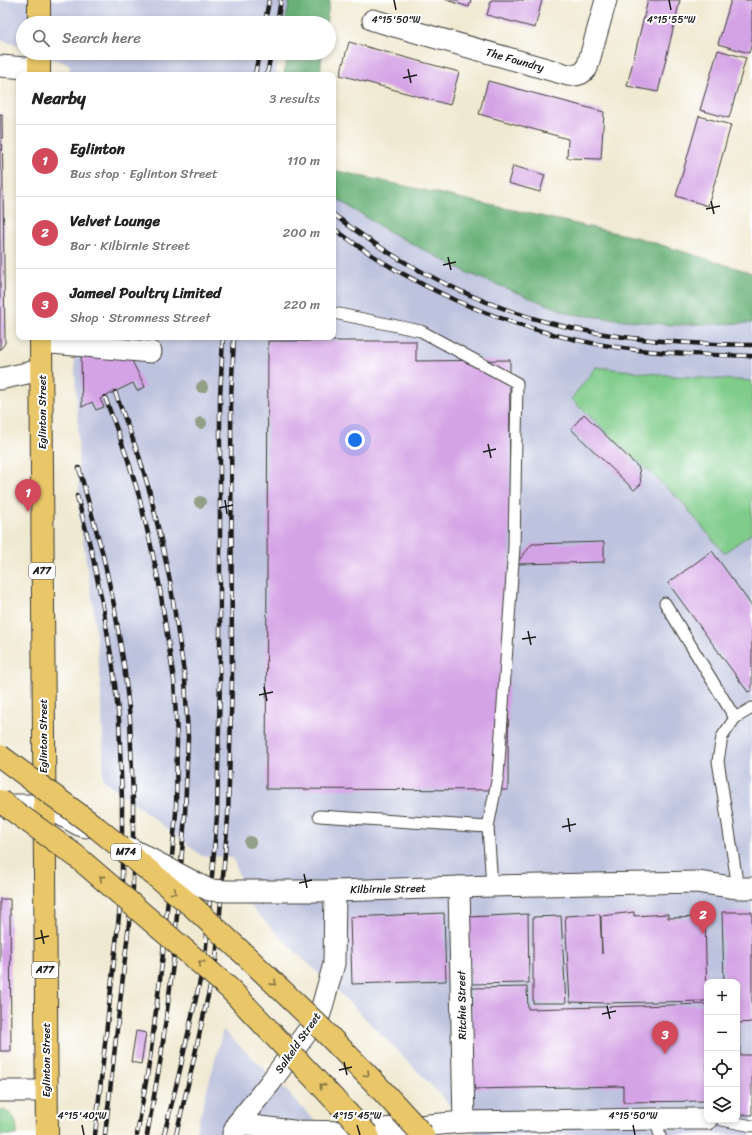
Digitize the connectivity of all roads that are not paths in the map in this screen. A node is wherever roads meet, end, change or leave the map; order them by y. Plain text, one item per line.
1 (39, 0) edge
2 (606, 0) edge
3 (39, 16) edge
4 (373, 20) dead end
5 (0, 66) edge
6 (39, 66) edge
7 (336, 313) edge
8 (41, 340) edge
9 (49, 340) edge
10 (151, 352) dead end
11 (41, 370) junction
12 (0, 379) edge
13 (665, 603) dead end
14 (752, 708) edge
15 (735, 718) junction
16 (0, 756) edge
17 (0, 801) edge
18 (0, 805) edge
19 (44, 805) junction
20 (319, 816) dead end
21 (488, 827) junction
22 (492, 886) junction
23 (459, 888) junction
24 (745, 888) edge
25 (335, 891) junction
26 (6, 1091) edge
27 (46, 1091) junction
28 (704, 1119) edge
29 (464, 1122) junction
30 (737, 1123) edge
31 (752, 1126) edge
32 (657, 1127) edge
33 (235, 1130) edge
34 (356, 1134) edge
35 (47, 1135) edge
36 (423, 1135) edge

1 - 3 main road
2 - 4 street, The Foundry
5 - 6 street
7 - 21 lane
8 - 11 main road, Eglinton Street / A77
9 - 10 street
11 - 12 street
11 - 19 main road, Eglinton Street / A77
13 - 15 lane
14 - 15 lane
15 - 24 lane
16 -> 36 main road, M74, bridge
34 -> 17 main road, bridge
18 - 19 street
19 - 25 street, Kilbirnie Street, bridge
19 - 27 main road, Eglinton Street / A77
20 - 21 lane
21 - 22 lane
22 - 23 street, Kilbirnie Street
22 - 24 street, Kilbirnie Street
23 - 25 street, Kilbirnie Street
23 - 29 street, Ritchie Street
25 - 33 street, Salkeld Street
26 - 27 street
27 - 35 main road, Eglinton Street / A77
28 - 32 street
29 - 32 street
29 - 34 street
30 - 31 lane
33 - 34 street

